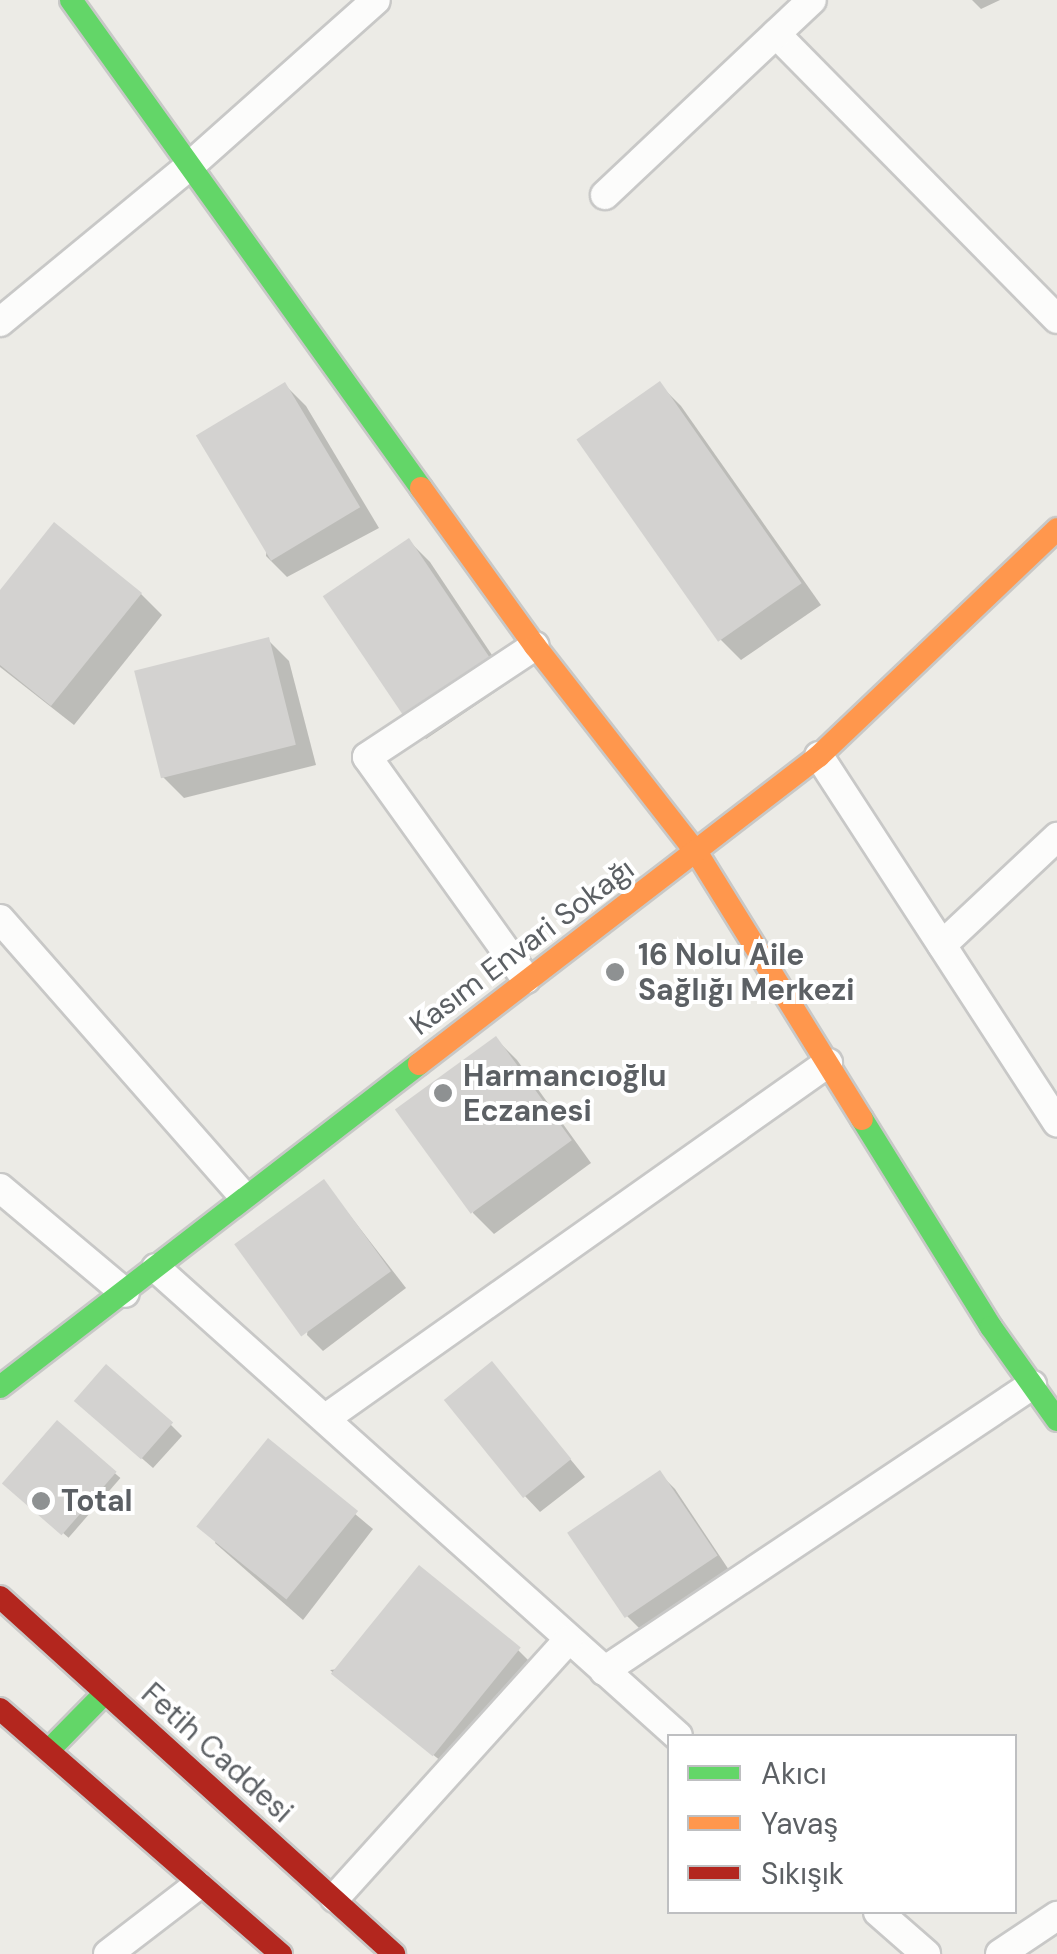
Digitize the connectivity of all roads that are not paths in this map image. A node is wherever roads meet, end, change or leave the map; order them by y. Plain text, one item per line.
1 (71, 0) edge
2 (376, 0) edge
3 (812, 0) edge
4 (776, 34) junction
5 (192, 164) junction
6 (605, 196) dead end
7 (1057, 319) edge
8 (0, 322) edge
9 (1057, 529) edge
10 (535, 646) junction
11 (819, 756) junction
12 (1057, 838) edge
13 (697, 853) junction
14 (0, 919) edge
15 (942, 945) junction
16 (526, 979) junction
17 (828, 1063) junction
18 (1057, 1122) edge
19 (0, 1188) edge
20 (244, 1196) junction
21 (156, 1268) junction
22 (125, 1293) junction
23 (1032, 1385) junction
24 (0, 1387) edge
25 (326, 1418) junction
26 (1057, 1420) edge
27 (0, 1597) edge
28 (568, 1640) junction
29 (604, 1671) junction
30 (104, 1693) junction
31 (0, 1709) edge
32 (676, 1734) edge
33 (50, 1749) junction
34 (198, 1885) junction
35 (335, 1898) junction
36 (880, 1914) edge
37 (1057, 1916) edge
38 (108, 1954) edge
39 (280, 1954) edge
40 (394, 1954) edge
41 (926, 1954) edge
42 (1000, 1954) edge

1 - 5 street
2 - 5 street
3 - 4 street
4 - 6 street
4 - 7 street
5 - 8 street
5 - 10 street
9 - 11 street, Kasım Envari Sokağı
10 - 13 street
10 - 16 street
11 - 13 street, Kasım Envari Sokağı
11 - 15 street
12 - 15 street
13 - 16 street, Kasım Envari Sokağı
13 - 17 street
14 - 20 street
15 - 18 street
16 - 20 street, Kasım Envari Sokağı
17 - 23 street
17 - 25 street
19 - 22 street
20 - 21 street, Kasım Envari Sokağı
21 - 22 street, Kasım Envari Sokağı
21 - 25 street
22 - 24 street, Kasım Envari Sokağı
23 - 26 street
23 - 29 street
25 - 28 street
27 - 30 street, Fetih Caddesi
28 - 29 street
28 - 35 street
29 - 32 street
30 - 33 street
30 - 35 street, Fetih Caddesi
31 - 33 street
33 - 34 street
34 - 38 street
34 - 39 street
35 - 40 street, Fetih Caddesi
36 - 41 street
37 - 42 street

